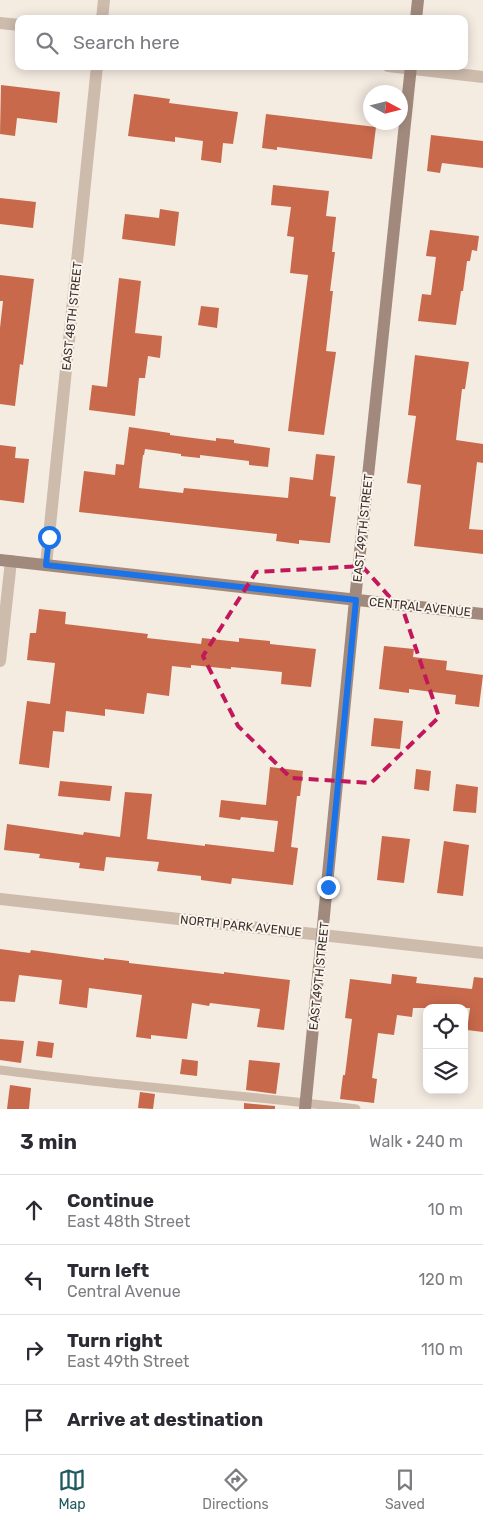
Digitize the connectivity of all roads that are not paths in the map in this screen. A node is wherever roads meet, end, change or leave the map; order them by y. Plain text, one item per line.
1 (104, 0) edge
2 (418, 0) edge
3 (102, 15) edge
4 (416, 15) edge
5 (0, 23) edge
6 (15, 25) edge
7 (97, 70) edge
8 (411, 70) edge
9 (427, 70) edge
10 (483, 77) edge
11 (5, 561) edge
12 (46, 565) junction
13 (356, 600) junction
14 (483, 614) edge
15 (0, 661) edge
16 (0, 899) edge
17 (323, 935) junction
18 (483, 953) edge
19 (0, 1070) edge
20 (305, 1106) edge
21 (356, 1109) edge

1 - 3 street
2 - 4 street
5 - 6 street
7 - 12 street, EAST 48TH STREET
8 - 13 street, EAST 49TH STREET
9 - 10 street
11 - 12 street, CENTRAL AVENUE
11 - 15 street
12 - 13 street, CENTRAL AVENUE
13 - 14 street, CENTRAL AVENUE
13 - 17 street, EAST 49TH STREET
16 - 17 street, NORTH PARK AVENUE
17 - 18 street, NORTH PARK AVENUE
17 - 20 street, EAST 49TH STREET
19 - 20 lane
20 - 21 lane

